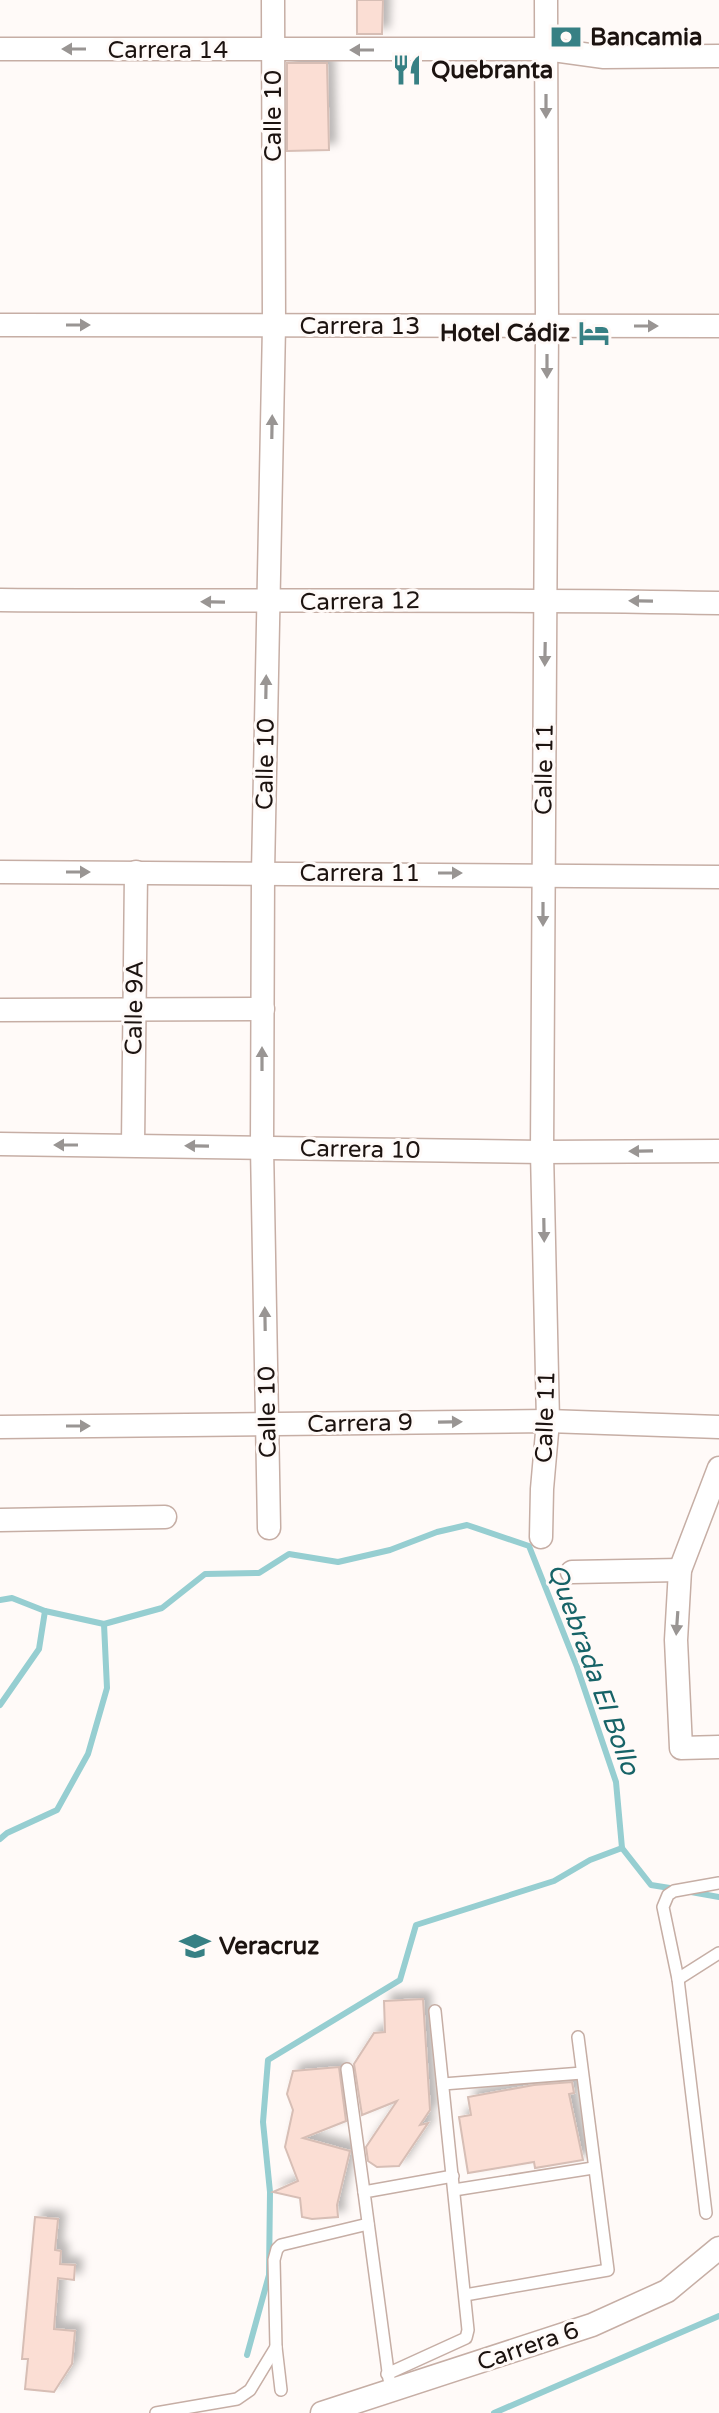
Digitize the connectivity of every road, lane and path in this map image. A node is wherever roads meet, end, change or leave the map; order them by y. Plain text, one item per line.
1 (273, 0) edge
2 (546, 0) edge
3 (0, 49) edge
4 (546, 49) junction
5 (273, 50) junction
6 (719, 56) edge
7 (0, 325) edge
8 (274, 326) junction
9 (547, 326) junction
10 (719, 326) edge
11 (546, 599) junction
12 (0, 600) edge
13 (268, 602) junction
14 (719, 603) edge
15 (0, 872) edge
16 (136, 872) junction
17 (263, 872) junction
18 (543, 874) junction
19 (719, 877) edge
20 (263, 1009) junction
21 (0, 1010) edge
22 (133, 1010) junction
23 (0, 1144) edge
24 (133, 1145) junction
25 (262, 1147) junction
26 (719, 1151) edge
27 (542, 1152) junction
28 (548, 1421) junction
29 (267, 1425) junction
30 (0, 1427) edge
31 (719, 1427) edge
32 (719, 1468) edge
33 (165, 1517) dead end
34 (0, 1520) edge
35 (269, 1528) dead end
36 (541, 1537) dead end
37 (680, 1570) junction
38 (572, 1572) dead end
39 (719, 1747) edge
40 (719, 1883) edge
41 (719, 1953) edge
42 (678, 1979) junction
43 (435, 2011) dead end
44 (578, 2037) dead end
45 (347, 2069) dead end
46 (582, 2073) junction
47 (443, 2084) junction
48 (593, 2168) junction
49 (453, 2176) junction
50 (454, 2190) junction
51 (364, 2192) junction
52 (706, 2213) dead end
53 (368, 2224) junction
54 (719, 2248) edge
55 (465, 2295) junction
56 (276, 2347) junction
57 (390, 2381) junction
58 (281, 2390) dead end
59 (156, 2413) edge
60 (322, 2413) edge

1 - 5 street, Calle 10
2 - 4 street, Calle 11
5 -> 3 street, Carrera 14
4 -> 5 street, Carrera 14
4 - 6 street, Carrera 14
4 -> 9 street, Calle 11
5 - 8 street, Calle 10
7 -> 8 street, Carrera 13
8 - 9 street, Carrera 13
13 -> 8 street, Calle 10
9 -> 10 street, Carrera 13
9 -> 11 street, Calle 11
11 - 13 street, Carrera 12
14 -> 11 street, Carrera 12
11 -> 18 street, Calle 11
13 -> 12 street, Carrera 12
17 -> 13 street, Calle 10
15 -> 16 street, Carrera 11
16 - 17 street, Carrera 11
16 - 22 street, Calle 9A
17 -> 18 street, Carrera 11
17 - 20 street, Calle 10
18 - 19 street, Carrera 11
18 -> 27 street, Calle 11
20 - 22 street
25 -> 20 street, Calle 10
21 - 22 street
22 - 24 street, Calle 9A
24 -> 23 street, Carrera 10
25 -> 24 street, Carrera 10
25 - 27 street, Carrera 10
29 -> 25 street, Calle 10
26 -> 27 street, Carrera 10
27 -> 28 street, Calle 11
29 -> 28 street, Carrera 9
28 - 31 street, Carrera 9
28 - 36 street, Calle 11
30 -> 29 street, Carrera 9
29 - 35 street, Calle 10
32 - 37 street
33 - 34 street
37 - 38 street
37 -> 39 street
40 - 42 lane
41 - 42 lane
42 - 52 lane
43 - 47 lane
44 - 46 lane
45 - 51 lane
46 - 47 lane
46 - 48 lane
47 - 49 lane
48 - 50 lane
48 - 55 lane
49 - 50 lane
49 - 51 lane
50 - 55 lane
51 - 53 lane
53 - 56 lane
53 - 57 lane
54 - 57 street, Carrera 6
55 - 57 lane
56 - 58 lane
56 - 59 lane
57 - 60 street, Carrera 6

